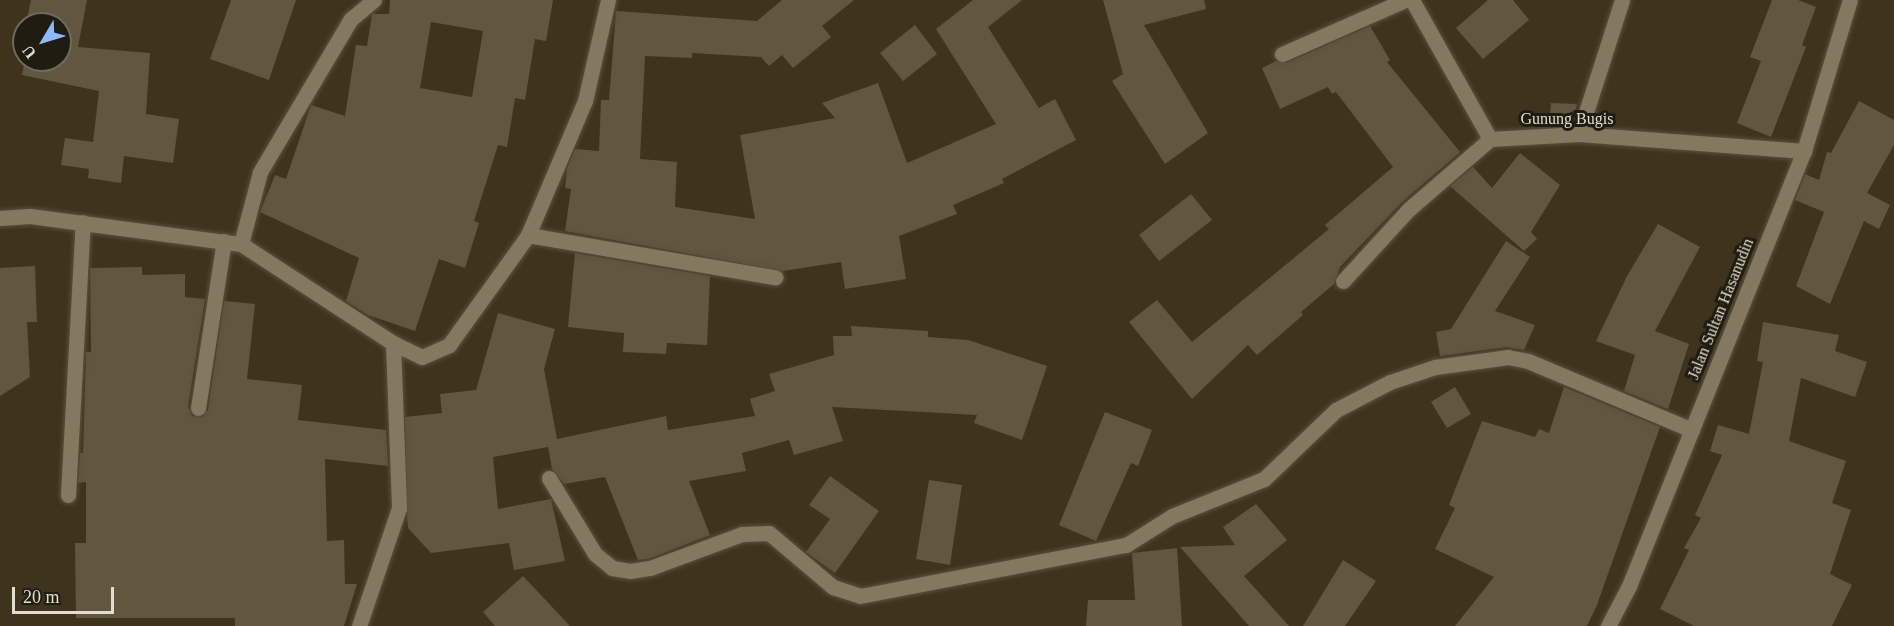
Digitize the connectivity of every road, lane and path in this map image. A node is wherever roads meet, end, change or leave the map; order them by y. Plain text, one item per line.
1 (374, 0) edge
2 (608, 0) edge
3 (1405, 0) edge
4 (1412, 0) edge
5 (1622, 0) edge
6 (1850, 0) edge
7 (1282, 54) dead end
8 (1579, 134) junction
9 (1490, 139) junction
10 (1804, 151) junction
11 (0, 218) edge
12 (83, 222) junction
13 (528, 235) junction
14 (224, 242) junction
15 (240, 244) junction
16 (775, 277) dead end
17 (1343, 281) dead end
18 (393, 343) junction
19 (198, 408) dead end
20 (1692, 430) junction
21 (549, 478) dead end
22 (68, 495) dead end
23 (359, 626) edge
24 (1608, 626) edge

1 - 15 street
2 - 13 street
3 - 7 street
4 - 9 street
5 - 8 street
6 - 10 street, Jalan Sultan Hasanudin
8 - 9 street, Gunung Bugis
8 - 10 street, Gunung Bugis
9 - 17 street
10 - 20 street, Jalan Sultan Hasanudin
11 - 12 street
12 - 14 street
12 - 22 street
13 - 16 street
13 - 18 street
14 - 15 street
14 - 19 street
15 - 18 street
18 - 23 street
20 - 21 street
20 - 24 street, Jalan Sultan Hasanudin

